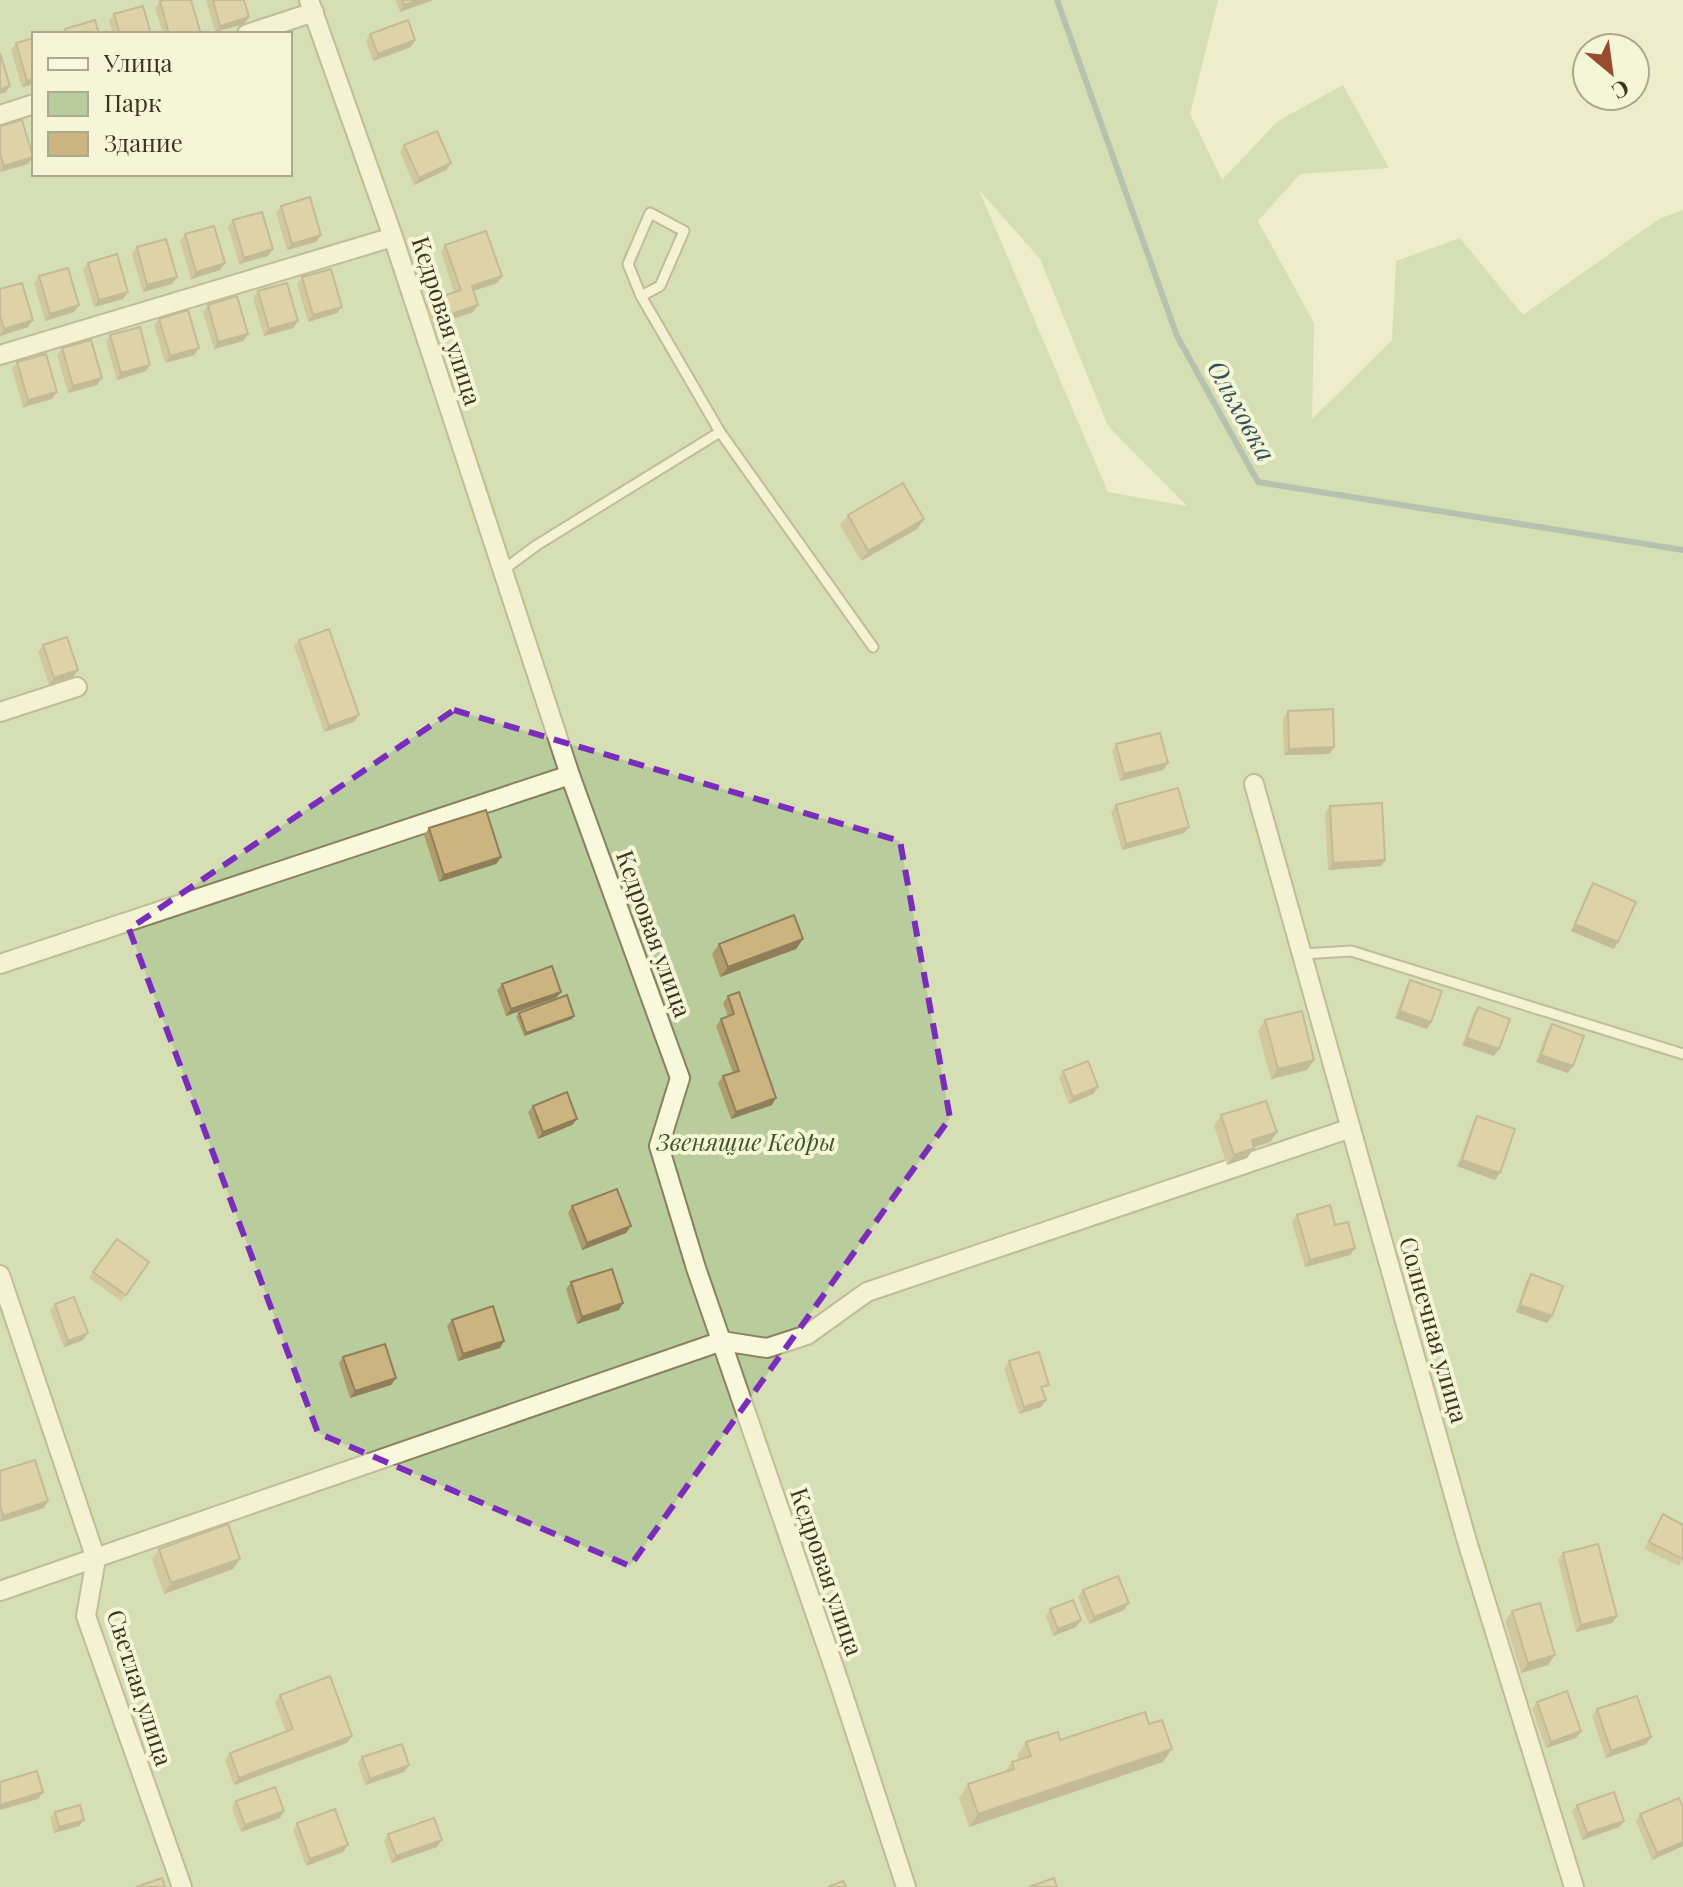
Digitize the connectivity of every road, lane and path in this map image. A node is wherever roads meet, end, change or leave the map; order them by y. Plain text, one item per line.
1 (312, 6) edge
2 (252, 32) edge
3 (32, 105) edge
4 (0, 115) edge
5 (393, 237) junction
6 (641, 296) junction
7 (0, 355) edge
8 (720, 432) junction
9 (503, 570) junction
10 (873, 647) dead end
11 (77, 687) dead end
12 (0, 712) edge
13 (570, 775) junction
14 (1254, 784) dead end
15 (1303, 954) junction
16 (0, 964) edge
17 (1683, 1054) edge
18 (1351, 1128) junction
19 (0, 1275) edge
20 (722, 1341) junction
21 (96, 1559) junction
22 (0, 1591) edge
23 (182, 1887) edge
24 (906, 1887) edge
25 (1574, 1887) edge

1 - 2 street
1 - 5 street, Кедровая улица
3 - 4 street
5 - 7 street
5 - 9 street, Кедровая улица
6 - 6 lane
6 - 8 lane
8 - 9 lane
8 - 10 lane
9 - 13 street, Кедровая улица
11 - 12 street
13 - 16 street
13 - 20 street, Кедровая улица
14 - 15 street, Солнечная улица
15 - 17 lane
15 - 18 street, Солнечная улица
18 - 20 street
18 - 25 street, Солнечная улица
19 - 21 street, Светлая улица
20 - 21 street
20 - 24 street, Кедровая улица
21 - 22 street
21 - 23 street, Светлая улица

